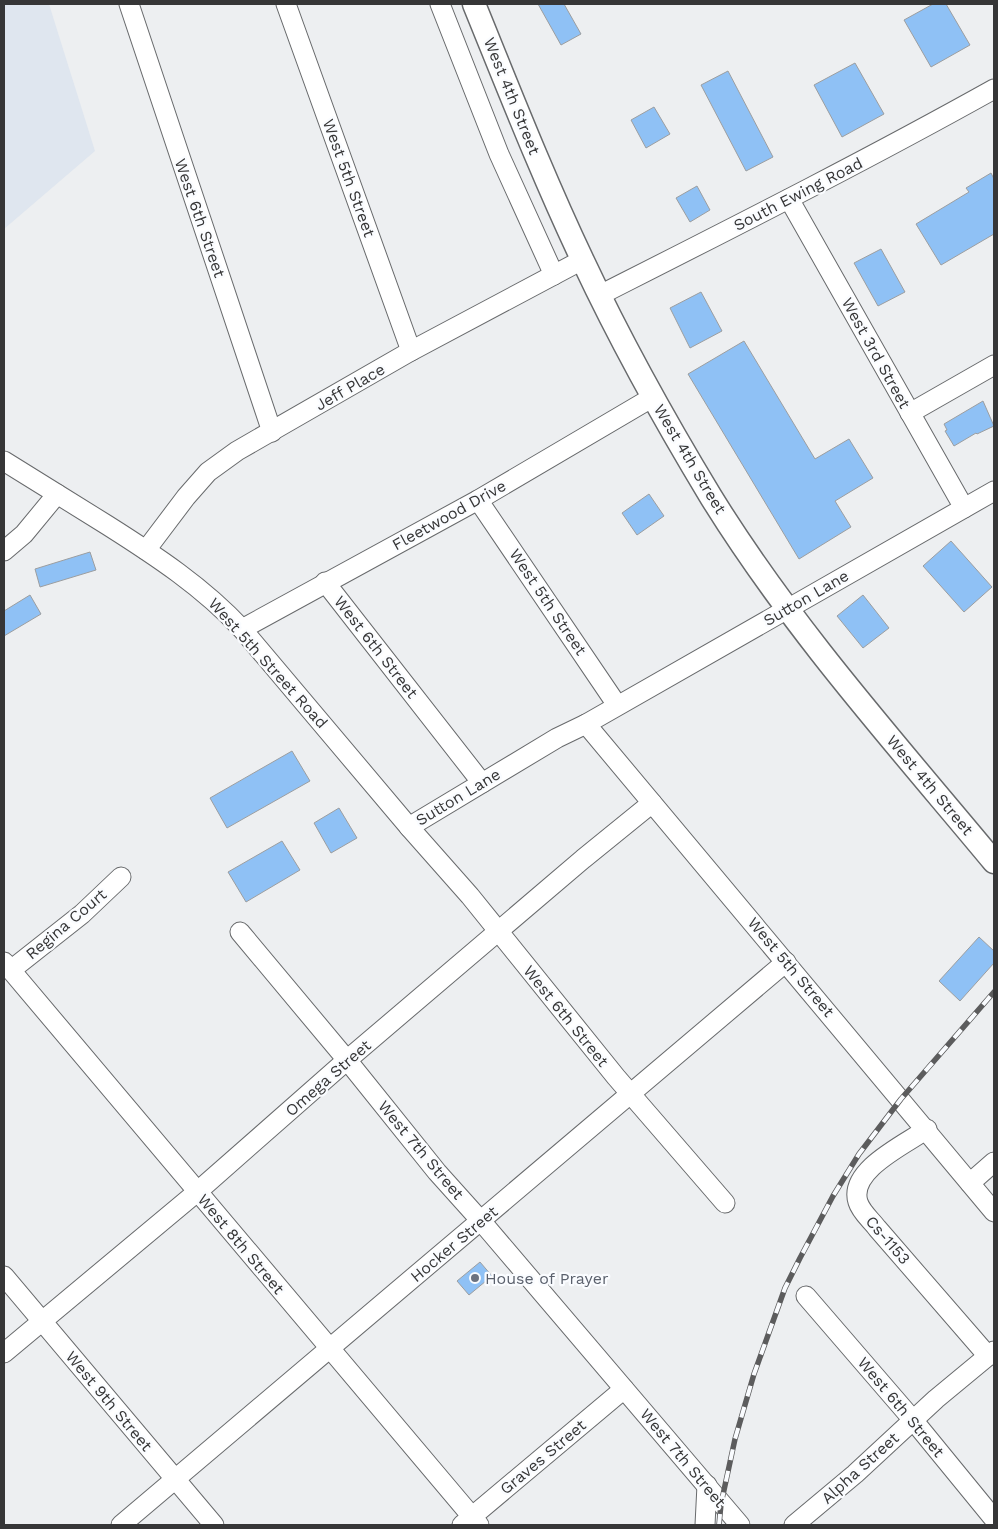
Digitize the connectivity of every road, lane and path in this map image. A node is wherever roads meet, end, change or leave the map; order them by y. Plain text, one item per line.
1 (129, 4) edge
2 (286, 4) edge
3 (440, 4) edge
4 (474, 4) edge
5 (994, 89) edge
6 (789, 199) junction
7 (582, 260) junction
8 (554, 274) junction
9 (600, 295) junction
10 (411, 351) junction
11 (994, 365) edge
12 (653, 397) junction
13 (910, 413) junction
14 (272, 432) junction
15 (4, 461) edge
16 (994, 491) edge
17 (57, 494) junction
18 (478, 500) junction
19 (964, 508) junction
20 (146, 550) junction
21 (4, 551) edge
22 (325, 582) junction
23 (788, 608) junction
24 (242, 629) junction
25 (618, 705) junction
26 (586, 724) junction
27 (482, 783) junction
28 (652, 803) junction
29 (409, 827) junction
30 (994, 862) edge
31 (120, 877) dead end
32 (240, 932) dead end
33 (498, 933) junction
34 (786, 962) junction
35 (7, 966) edge
36 (347, 1060) junction
37 (631, 1092) junction
38 (926, 1129) junction
39 (994, 1162) edge
40 (970, 1182) junction
41 (198, 1192) junction
42 (725, 1203) dead end
43 (994, 1212) edge
44 (481, 1221) junction
45 (4, 1276) edge
46 (806, 1296) dead end
47 (42, 1322) junction
48 (330, 1348) junction
49 (4, 1353) edge
50 (991, 1354) edge
51 (624, 1389) junction
52 (913, 1420) junction
53 (176, 1480) junction
54 (707, 1485) junction
55 (994, 1519) edge
56 (471, 1522) edge
57 (121, 1525) edge
58 (214, 1525) edge
59 (705, 1525) edge
60 (740, 1525) edge
61 (794, 1525) edge

1 - 14 street, West 6th Street
2 - 10 street, West 5th Street
3 - 8 street, West 4th Street
4 - 7 main road, West 4th Street
5 - 6 street, South Ewing Road
6 - 9 street, South Ewing Road
6 - 13 street, West 3rd Street
7 - 8 street, Jeff Place
7 - 9 main road, West 4th Street
8 - 10 street, Jeff Place
9 - 12 main road, West 4th Street
10 - 14 street, Jeff Place
11 - 13 street
12 - 18 street, Fleetwood Drive
12 - 23 main road, West 4th Street
13 - 19 street, West 3rd Street
14 - 20 street, Jeff Place
15 - 17 street, West 5th Street Road
16 - 19 street, Sutton Lane
17 - 20 street, West 5th Street Road
17 - 21 street
18 - 22 street, Fleetwood Drive
18 - 25 street, West 5th Street
19 - 23 street, Sutton Lane
20 - 24 street, West 5th Street Road
22 - 24 street, Fleetwood Drive
22 - 27 street, West 6th Street
23 - 25 street, Sutton Lane
23 - 30 main road, West 4th Street
24 - 29 street, West 5th Street Road
25 - 26 street, Sutton Lane
26 - 27 street, Sutton Lane
26 - 28 street, West 5th Street
27 - 29 street, Sutton Lane
28 - 33 street, Omega Street
28 - 34 street, West 5th Street
29 - 33 street, West 6th Street
31 - 35 street, Regina Court
32 - 36 street, West 7th Street
33 - 36 street, Omega Street
33 - 37 street, West 6th Street
34 - 37 street, Hocker Street
34 - 38 street, West 5th Street
35 - 41 street, West 8th Street
36 - 41 street, Omega Street
36 - 44 street, West 7th Street
37 - 42 street, West 6th Street
37 - 44 street, Hocker Street
38 - 40 street, West 5th Street
38 - 50 street, Cs-1153
39 - 40 street
40 - 43 street, West 5th Street
41 - 47 street, Omega Street
41 - 48 street, West 8th Street
44 - 48 street, Hocker Street
44 - 51 street, West 7th Street
45 - 47 street, West 9th Street
46 - 52 street, West 6th Street
47 - 49 street, Omega Street
47 - 53 street, West 9th Street
48 - 53 street, Hocker Street
48 - 56 street, West 8th Street
50 - 52 street, Alpha Street
51 - 54 street, West 7th Street
51 - 56 street, Graves Street
52 - 55 street, West 6th Street
52 - 61 street, Alpha Street
53 - 57 street, Hocker Street
53 - 58 street, West 9th Street
54 - 59 street
54 - 60 street, West 7th Street

